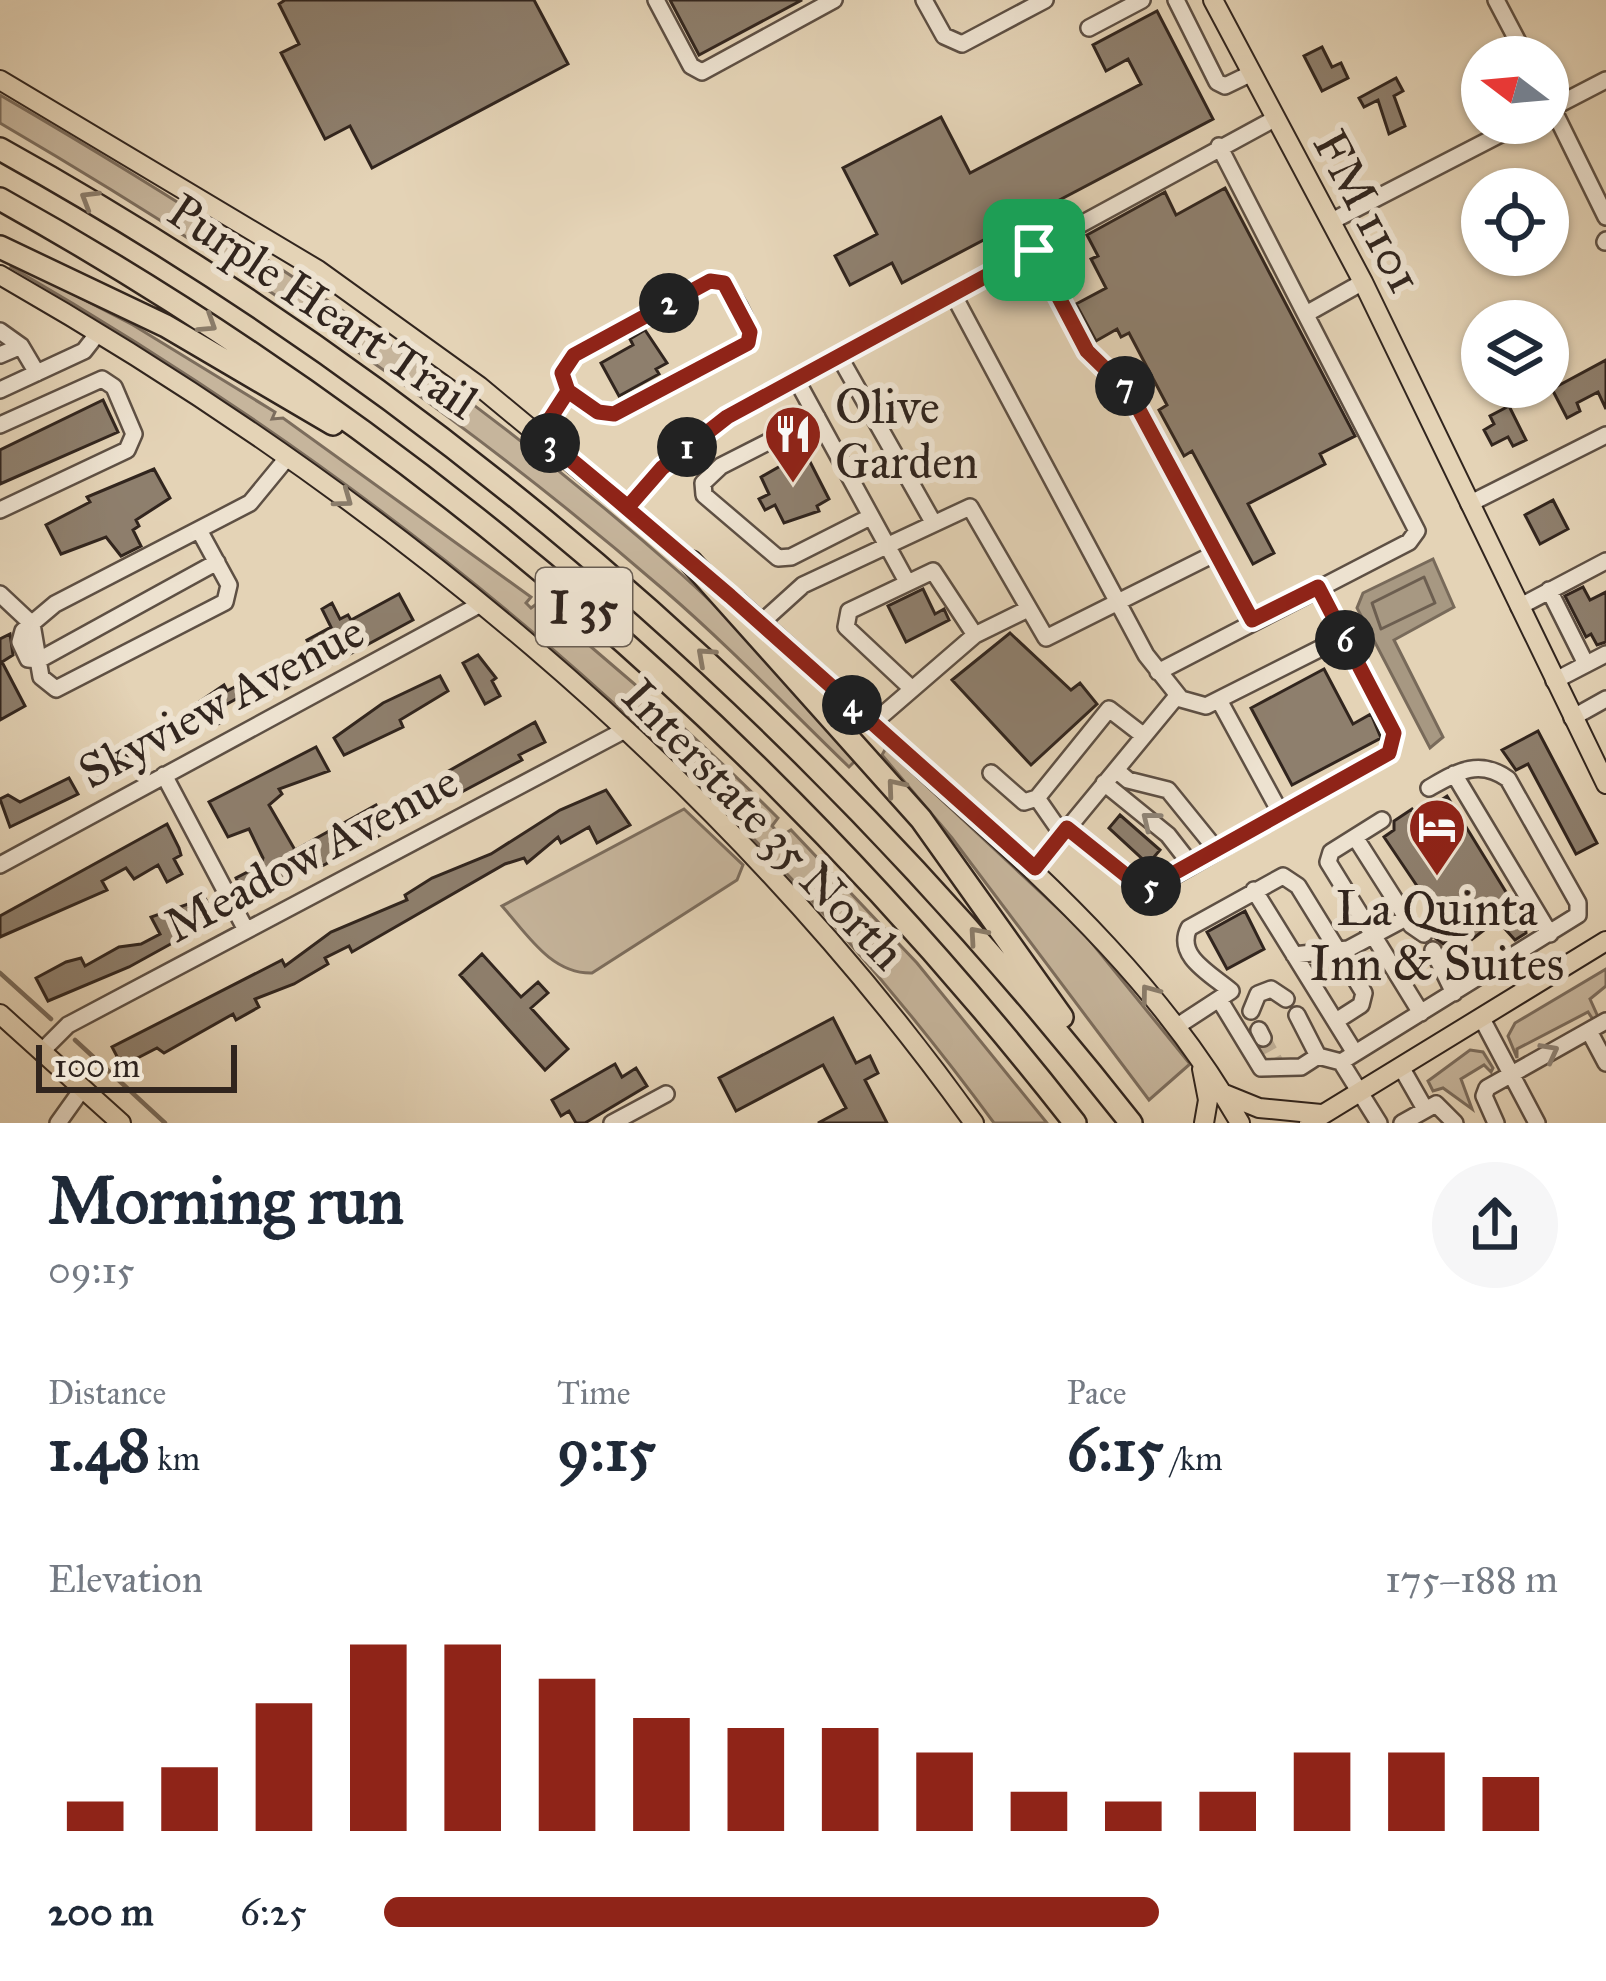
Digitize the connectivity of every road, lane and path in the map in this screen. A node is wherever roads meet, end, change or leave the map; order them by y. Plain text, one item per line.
1 (656, 0) edge
2 (834, 0) edge
3 (924, 0) edge
4 (1045, 0) edge
5 (1142, 0) edge
6 (1176, 0) edge
7 (1213, 0) edge
8 (1496, 0) edge
9 (1089, 28) dead end
10 (1515, 36) edge
11 (1252, 73) junction
12 (0, 80) edge
13 (1606, 80) edge
14 (1569, 97) edge
15 (1276, 118) junction
16 (1481, 144) edge
17 (1569, 144) edge
18 (1219, 146) junction
19 (0, 149) edge
20 (0, 199) edge
21 (1606, 217) edge
22 (1332, 221) junction
23 (0, 247) edge
24 (1034, 250) junction
25 (0, 275) edge
26 (1363, 282) junction
27 (953, 294) junction
28 (1306, 314) junction
29 (0, 331) edge
30 (98, 333) junction
31 (21, 346) junction
32 (0, 355) edge
33 (839, 356) junction
34 (43, 370) junction
35 (796, 379) junction
36 (0, 390) edge
37 (568, 391) junction
38 (63, 396) junction
39 (817, 417) junction
40 (0, 425) edge
41 (540, 434) junction
42 (1606, 435) edge
43 (397, 456) junction
44 (287, 458) junction
45 (1469, 505) junction
46 (628, 507) junction
47 (0, 510) edge
48 (870, 517) junction
49 (933, 522) junction
50 (199, 530) junction
51 (887, 547) junction
52 (1216, 554) junction
53 (1606, 561) edge
54 (217, 562) junction
55 (691, 562) junction
56 (905, 580) junction
57 (1318, 587) junction
58 (1550, 590) junction
59 (0, 594) edge
60 (1118, 604) junction
61 (479, 605) junction
62 (1519, 607) junction
63 (1026, 610) junction
64 (1252, 620) junction
65 (761, 623) junction
66 (32, 624) junction
67 (974, 635) junction
68 (1343, 637) junction
69 (1606, 654) edge
70 (39, 660) junction
71 (1586, 664) junction
72 (1158, 672) junction
73 (1554, 681) junction
74 (911, 688) junction
75 (1177, 696) junction
76 (1219, 700) junction
77 (1606, 700) edge
78 (1571, 718) junction
79 (872, 724) junction
80 (623, 731) junction
81 (1144, 736) junction
82 (1116, 770) junction
83 (991, 773) dead end
84 (1454, 774) junction
85 (164, 775) junction
86 (1104, 784) junction
87 (1606, 784) edge
88 (1430, 788) dead end
89 (1037, 798) junction
90 (1280, 812) junction
91 (1382, 820) dead end
92 (1065, 831) junction
93 (1355, 837) junction
94 (1215, 848) junction
95 (1190, 862) junction
96 (0, 865) edge
97 (1035, 868) junction
98 (1254, 890) junction
99 (1406, 918) junction
100 (246, 930) junction
101 (1424, 934) dead end
102 (1550, 934) junction
103 (1373, 936) junction
104 (1606, 942) edge
105 (1337, 948) junction
106 (1433, 950) dead end
107 (1294, 955) junction
108 (1454, 993) junction
109 (1219, 999) junction
110 (1286, 999) dead end
111 (1251, 1011) dead end
112 (0, 1013) edge
113 (1421, 1013) junction
114 (1297, 1015) dead end
115 (1481, 1017) junction
116 (1336, 1021) junction
117 (1606, 1021) edge
118 (1176, 1028) junction
119 (1589, 1031) junction
120 (42, 1051) junction
121 (1318, 1056) junction
122 (1348, 1058) junction
123 (1201, 1061) junction
124 (1606, 1063) edge
125 (1401, 1067) junction
126 (1511, 1072) junction
127 (83, 1088) junction
128 (1361, 1092) junction
129 (1222, 1093) junction
130 (665, 1094) dead end
131 (1425, 1108) junction
132 (1493, 1117) edge
133 (1316, 1120) edge
134 (58, 1123) edge
135 (121, 1123) edge
136 (612, 1123) edge
137 (974, 1123) edge
138 (1075, 1123) edge
139 (1131, 1123) edge
140 (1204, 1123) edge
141 (1240, 1123) edge
142 (1379, 1123) edge
143 (1402, 1123) edge
144 (1455, 1123) edge
145 (1472, 1123) edge
146 (1537, 1123) edge

1 - 2 street
3 - 4 street
5 - 9 street
6 - 11 street
7 - 11 main road, FM 1101 / FM 1101
8 - 10 street
11 - 15 main road, FM 1101 / FM 1101
12 - 41 main road
13 - 14 street
15 - 18 street
15 - 22 main road, FM 1101 / FM 1101
16 - 22 street
17 - 21 street
18 - 24 street
18 - 28 street
139 -> 19 highway, Purple Heart Trail / I 35
20 -> 43 highway, Purple Heart Trail / I 35
22 - 26 main road, FM 1101 / FM 1101
23 - 43 highway
24 - 27 street
24 - 52 street
25 - 30 main road, Interstate 35 North
26 - 28 street
26 - 45 main road, FM 1101 / FM 1101
27 - 33 street
27 - 60 street
28 - 57 street
29 - 31 street
30 - 34 street
30 - 44 main road, Interstate 35 North
31 - 32 street
31 - 34 street
33 - 35 street
33 - 49 street
34 - 36 street
34 - 38 street
35 - 39 street
35 - 46 street
37 - 37 street
37 - 41 street
38 - 40 street
38 - 47 street
39 - 48 street
39 - 48 street
41 - 46 main road
42 - 45 street
43 - 138 highway, Purple Heart Trail / I 35
44 - 50 street
44 -> 61 main road, Interstate 35 North
45 - 62 main road, FM 1101 / FM 1101
46 - 55 main road
48 - 51 street
49 - 51 street
49 - 63 street
50 - 54 street
50 - 66 street
51 - 56 street
51 - 65 street
52 - 60 street
52 - 64 street
53 - 58 street
54 - 70 street
54 - 70 street
55 - 65 main road
139 -> 55 highway
56 - 67 street
56 - 74 street
57 - 64 street
57 - 68 street
58 - 62 street
58 - 71 street
59 - 66 street
60 - 63 street
60 - 72 street
61 - 80 main road, Interstate 35 North
61 - 85 street, Skyview Avenue
62 - 73 main road, FM 1101 / FM 1101
63 - 67 street
64 - 72 street
65 - 79 main road
66 - 70 street
67 - 74 street
68 - 76 street
68 - 90 street
69 - 71 street
71 - 73 street
72 - 75 street
73 - 78 main road, FM 1101 / FM 1101
74 - 79 street
75 - 76 street
75 - 81 street
76 - 90 street
77 - 78 street
78 - 87 main road, FM 1101 / FM 1101
79 - 97 main road
80 - 100 street, Meadow Avenue
80 - 137 main road, Interstate 35 North
81 - 82 street
81 - 89 street
82 - 86 street
82 - 94 street
83 - 89 street
84 - 88 street
84 - 102 street
84 - 102 street
85 - 96 street, Skyview Avenue
85 - 100 street
86 - 92 street
95 -> 86 street
89 - 92 street
90 - 94 street
91 - 93 street
92 - 95 street
92 - 97 street
93 - 99 street
93 - 103 street
94 - 95 street
118 -> 97 main road
98 - 105 street
98 - 107 street
98 - 109 street
99 - 101 street
99 - 103 street
100 - 120 street, Meadow Avenue
102 - 108 street
103 - 105 street
103 - 113 street
104 - 115 main road
105 - 107 street
105 - 116 street
106 - 108 street
107 - 116 street
108 - 113 street
109 - 118 street
109 - 121 street
110 - 111 street
112 - 120 main road
113 - 122 street
114 - 121 street
115 - 125 main road
115 - 126 street
116 - 122 street
117 - 119 street
118 - 123 main road
119 - 124 street
126 -> 119 street
120 - 127 main road
121 - 122 street
122 - 128 street
123 - 129 main road
123 - 140 main road
125 - 128 main road
125 - 131 street
126 - 132 street
126 - 146 street
127 - 134 street
127 - 135 main road
128 - 133 main road
128 - 142 street
129 - 133 main road
129 - 141 main road
130 - 136 street
131 - 143 street
131 - 144 street
132 - 145 street

